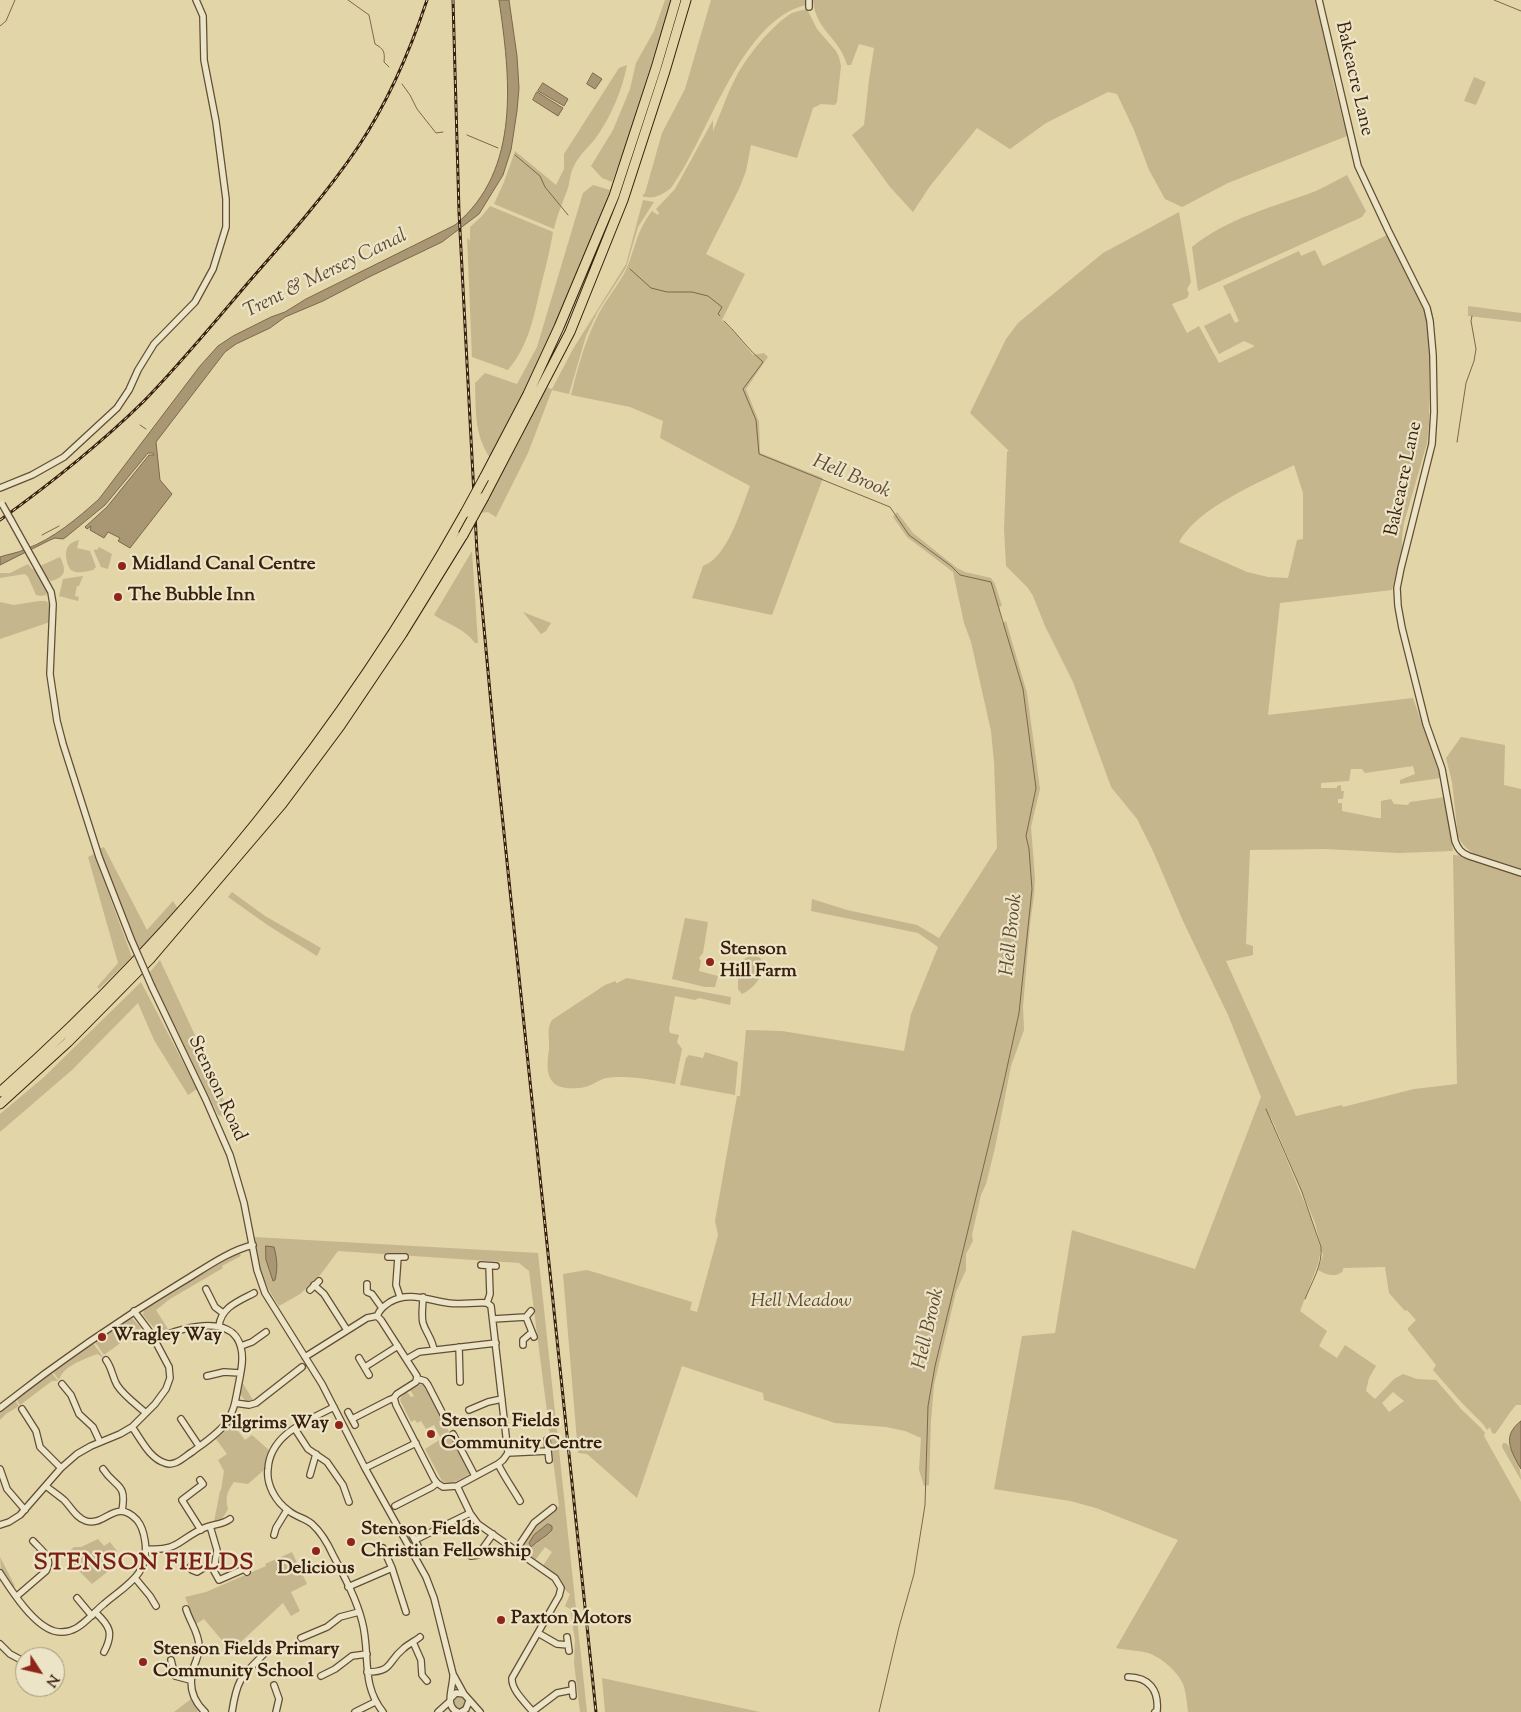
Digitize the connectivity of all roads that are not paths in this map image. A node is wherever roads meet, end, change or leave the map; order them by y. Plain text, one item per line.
1 (196, 0) edge
2 (676, 0) edge
3 (686, 0) edge
4 (1318, 0) edge
5 (0, 488) edge
6 (1, 502) edge
7 (1521, 873) edge
8 (0, 1092) edge
9 (0, 1104) edge
10 (253, 1245) junction
11 (388, 1257) dead end
12 (481, 1265) dead end
13 (489, 1266) junction
14 (496, 1266) dead end
15 (367, 1284) dead end
16 (314, 1285) dead end
17 (206, 1288) dead end
18 (254, 1293) dead end
19 (400, 1297) junction
20 (423, 1298) junction
21 (487, 1303) junction
22 (382, 1308) junction
23 (134, 1311) junction
24 (531, 1311) dead end
25 (223, 1313) junction
26 (377, 1316) junction
27 (526, 1317) junction
28 (493, 1319) junction
29 (219, 1326) junction
30 (347, 1330) junction
31 (255, 1331) dead end
32 (266, 1332) dead end
33 (259, 1337) junction
34 (154, 1340) junction
35 (496, 1343) junction
36 (522, 1345) dead end
37 (241, 1346) junction
38 (398, 1346) junction
39 (459, 1348) junction
40 (434, 1350) junction
41 (305, 1357) junction
42 (359, 1358) dead end
43 (407, 1359) junction
44 (106, 1360) dead end
45 (291, 1366) dead end
46 (302, 1367) dead end
47 (364, 1367) junction
48 (295, 1372) junction
49 (240, 1374) junction
50 (369, 1374) dead end
51 (208, 1376) dead end
52 (418, 1379) junction
53 (460, 1382) dead end
54 (66, 1386) dead end
55 (394, 1398) junction
56 (502, 1399) junction
57 (235, 1403) junction
58 (334, 1407) junction
59 (0, 1408) edge
60 (22, 1409) dead end
61 (469, 1410) dead end
62 (348, 1412) dead end
63 (146, 1413) junction
64 (181, 1419) dead end
65 (446, 1420) dead end
66 (132, 1427) junction
67 (295, 1429) junction
68 (453, 1434) dead end
69 (547, 1440) dead end
70 (100, 1442) junction
71 (416, 1443) junction
72 (199, 1446) junction
73 (548, 1451) junction
74 (508, 1453) junction
75 (316, 1454) junction
76 (549, 1460) dead end
77 (498, 1464) junction
78 (61, 1468) junction
79 (103, 1468) dead end
80 (365, 1468) junction
81 (0, 1469) edge
82 (310, 1475) dead end
83 (476, 1476) junction
84 (200, 1480) dead end
85 (437, 1483) junction
86 (46, 1486) junction
87 (457, 1486) junction
88 (401, 1494) dead end
89 (516, 1499) dead end
90 (404, 1501) junction
91 (349, 1502) dead end
92 (395, 1506) dead end
93 (25, 1510) junction
94 (287, 1510) junction
95 (122, 1511) junction
96 (470, 1513) junction
97 (551, 1513) dead end
98 (230, 1519) dead end
99 (0, 1525) edge
100 (210, 1526) junction
101 (201, 1530) junction
102 (493, 1534) junction
103 (274, 1536) dead end
104 (415, 1540) dead end
105 (32, 1541) dead end
106 (383, 1548) dead end
107 (146, 1549) junction
108 (461, 1550) dead end
109 (516, 1550) junction
110 (214, 1566) junction
111 (190, 1567) dead end
112 (392, 1568) junction
113 (244, 1569) dead end
114 (0, 1573) edge
115 (135, 1578) junction
116 (348, 1587) junction
117 (17, 1596) junction
118 (77, 1598) dead end
119 (156, 1606) dead end
120 (186, 1609) dead end
121 (359, 1612) junction
122 (406, 1612) dead end
123 (94, 1614) junction
124 (538, 1633) junction
125 (420, 1637) dead end
126 (567, 1637) dead end
127 (302, 1638) dead end
128 (413, 1642) junction
129 (0, 1644) edge
130 (104, 1652) dead end
131 (264, 1654) dead end
132 (367, 1654) junction
133 (15, 1657) edge
134 (171, 1660) dead end
135 (367, 1672) junction
136 (453, 1674) junction
137 (320, 1676) dead end
138 (1128, 1677) dead end
139 (190, 1680) junction
140 (427, 1681) dead end
141 (274, 1685) dead end
142 (572, 1690) dead end
143 (464, 1694) junction
144 (450, 1700) junction
145 (469, 1701) junction
146 (376, 1702) junction
147 (204, 1712) edge
148 (232, 1712) edge
149 (276, 1712) edge
150 (354, 1712) edge
151 (383, 1712) edge
152 (438, 1712) edge
153 (462, 1712) edge
154 (480, 1712) edge
155 (533, 1712) edge
156 (1157, 1712) edge

1 - 5 street
2 - 8 highway, bridge
3 - 9 highway, bridge
4 - 7 street, Bakeacre Lane
6 - 10 street, Stenson Road, bridge
10 - 23 street
10 - 41 street, Stenson Road
11 - 19 street
12 - 13 street
13 - 14 street
13 - 21 street
15 - 22 street
16 - 30 street
17 - 25 street
18 - 25 street
19 - 20 street
19 - 22 street
20 - 21 street
20 - 40 street
21 - 28 street
22 - 26 street
23 - 34 street
23 - 59 street
24 - 27 street
25 - 29 street
26 - 30 street
26 - 38 street
27 - 28 street
27 - 36 street
28 - 35 street
29 - 34 street
29 - 37 street
30 - 41 street
31 - 33 street
32 - 33 street
33 - 37 street
34 - 63 street
35 - 39 street
35 - 56 street
37 - 49 street
38 - 43 street
38 - 47 street
39 - 40 street
39 - 53 street
40 - 43 street
41 - 58 street, Stenson Road
42 - 47 street
43 - 52 street
44 - 63 street
45 - 48 street
46 - 48 street
47 - 50 street
48 - 57 street
49 - 51 street
49 - 57 street
52 - 55 street
52 - 65 street
54 - 70 street
55 - 62 street
55 - 71 street
56 - 61 street
56 - 74 street
57 - 72 street
58 - 67 street
58 - 80 street, Stenson Road
60 - 78 street
63 - 66 street
64 - 72 street
66 - 70 street
66 - 72 street
67 - 75 street
67 - 94 street
68 - 83 street
69 - 73 street
70 - 78 street
71 - 80 street
71 - 85 street
73 - 74 street
73 - 76 street
74 - 77 street
75 - 82 street
75 - 91 street
77 - 83 street
77 - 89 street
78 - 86 street
79 - 95 street
80 - 136 street, Stenson Road
81 - 93 street
83 - 87 street
84 - 101 street
85 - 87 street
85 - 90 street
86 - 93 street
86 - 95 street
87 - 96 street
88 - 90 street
90 - 92 street
93 - 99 street
94 - 103 street
94 - 116 street
95 - 107 street
96 - 102 street
96 - 104 street
97 - 109 street
98 - 100 street
100 - 101 street
100 - 110 street
101 - 107 street
102 - 108 street
102 - 109 street
105 - 117 street
106 - 112 street
107 - 115 street
109 - 124 street
110 - 111 street
110 - 113 street
112 - 116 street
112 - 122 street
114 - 117 street
115 - 119 street
115 - 123 street
116 - 121 street
117 - 123 street
118 - 123 street
120 - 139 street
121 - 127 street
121 - 132 street
123 - 130 street
124 - 126 street
124 - 155 street
125 - 128 street
128 - 135 street
128 - 140 street
129 - 133 street
131 - 148 street
132 - 135 street
132 - 137 street
134 - 139 street
135 - 146 street
136 - 143 street, Stenson Road
136 - 144 street, Stenson Road
138 - 156 street
139 - 147 street
141 - 149 street
142 - 155 street
143 - 144 street
143 - 145 street
144 - 152 street
144 - 153 street
145 - 153 street
145 - 154 street
146 - 150 street
146 - 151 street

